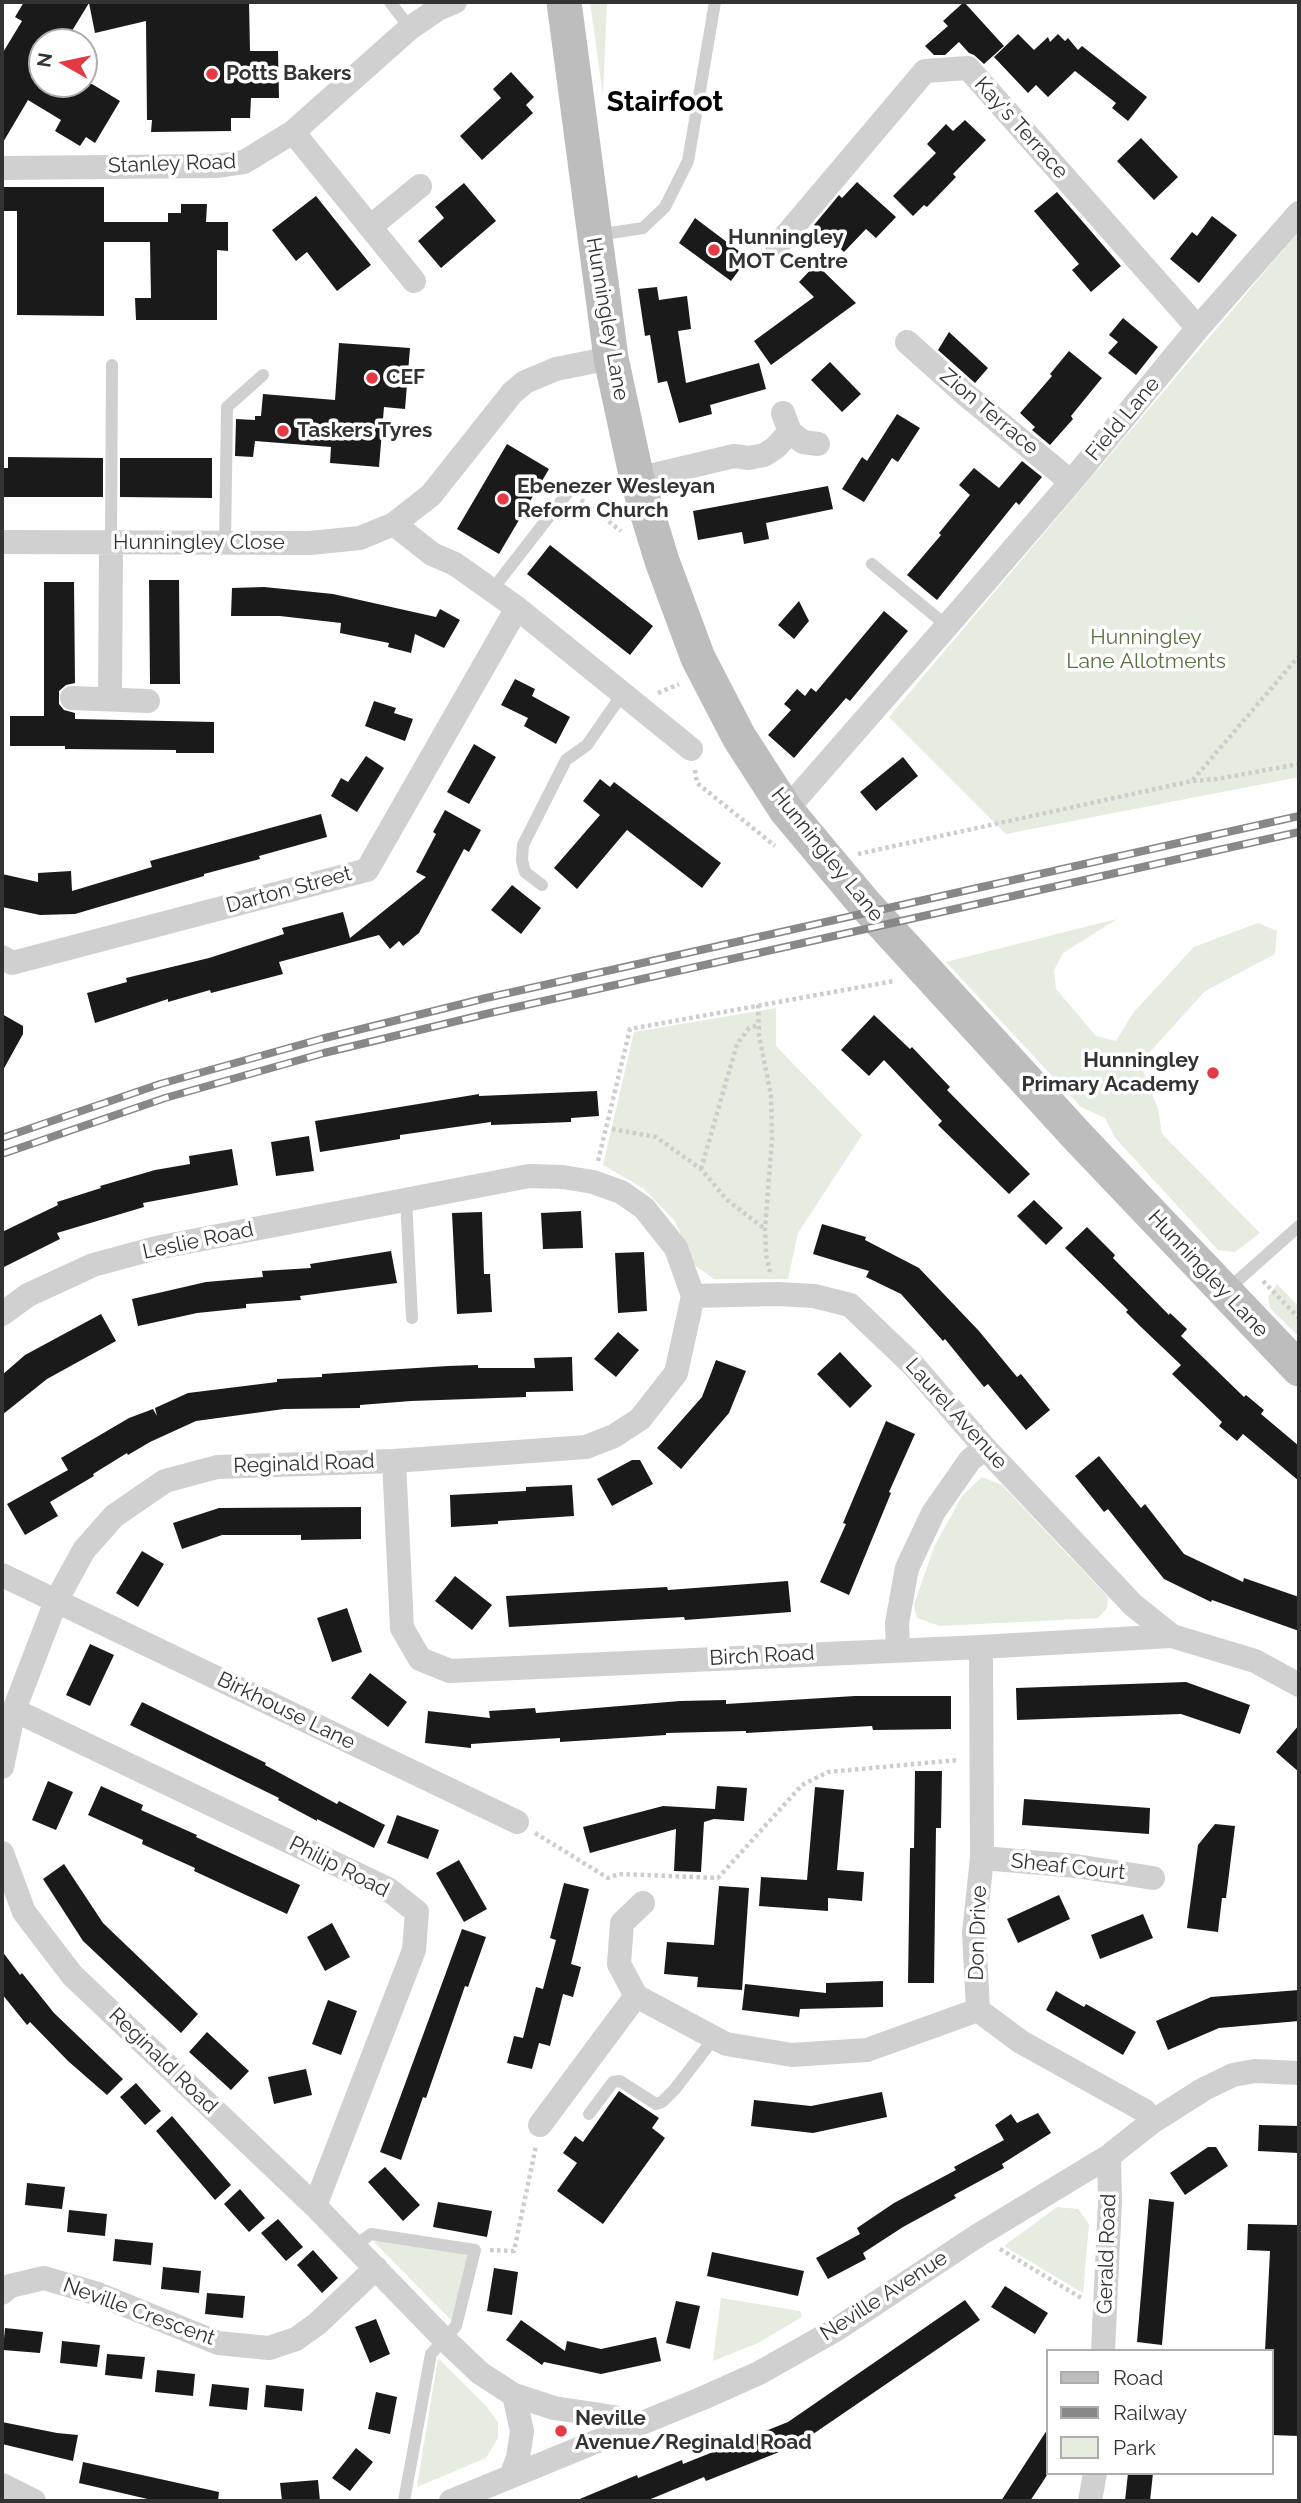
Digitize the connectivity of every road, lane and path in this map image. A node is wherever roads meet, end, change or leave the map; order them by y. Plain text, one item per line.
1 (390, 2) edge
2 (455, 2) edge
3 (564, 2) edge
4 (715, 2) edge
5 (410, 28) junction
6 (293, 132) junction
7 (2, 167) edge
8 (420, 186) dead end
9 (1299, 213) edge
10 (370, 227) junction
11 (593, 236) junction
12 (777, 246) dead end
13 (414, 281) dead end
14 (1198, 328) junction
15 (907, 342) dead end
16 (611, 358) junction
17 (112, 365) dead end
18 (262, 375) dead end
19 (818, 444) dead end
20 (637, 480) junction
21 (1072, 482) junction
22 (569, 491) joint
23 (394, 524) junction
24 (628, 537) dead end
25 (2, 542) edge
26 (111, 543) junction
27 (225, 543) junction
28 (872, 564) dead end
29 (492, 590) junction
30 (517, 608) junction
31 (947, 626) junction
32 (1299, 656) edge
33 (706, 672) junction
34 (72, 698) dead end
35 (628, 698) junction
36 (110, 699) junction
37 (148, 701) dead end
38 (691, 749) dead end
39 (1299, 764) edge
40 (1192, 781) junction
41 (786, 810) junction
42 (833, 868) junction
43 (542, 885) dead end
44 (2, 957) edge
45 (929, 974) junction
46 (758, 1005) junction
47 (759, 1025) junction
48 (612, 1129) dead end
49 (701, 1169) junction
50 (593, 1182) junction
51 (406, 1199) junction
52 (1299, 1226) edge
53 (765, 1229) junction
54 (766, 1255) dead end
55 (1251, 1269) junction
56 (1224, 1293) junction
57 (693, 1296) junction
58 (2, 1314) edge
59 (412, 1318) dead end
60 (1299, 1318) edge
61 (1299, 1369) edge
62 (985, 1448) junction
63 (394, 1461) junction
64 (2, 1576) edge
65 (56, 1601) junction
66 (1172, 1636) junction
67 (981, 1647) junction
68 (898, 1650) junction
69 (1299, 1685) edge
70 (14, 1710) junction
71 (983, 1758) junction
72 (2, 1767) edge
73 (517, 1822) joint
74 (2, 1853) edge
75 (982, 1858) junction
76 (1153, 1878) dead end
77 (643, 1903) dead end
78 (636, 1996) junction
79 (978, 2010) junction
80 (714, 2038) junction
81 (1299, 2073) edge
82 (589, 2114) dead end
83 (1152, 2122) junction
84 (540, 2125) joint
85 (1109, 2157) junction
86 (315, 2206) junction
87 (977, 2236) junction
88 (356, 2245) junction
89 (475, 2250) junction
90 (376, 2268) junction
91 (2, 2292) edge
92 (1105, 2312) junction
93 (443, 2338) junction
94 (1103, 2349) edge
95 (514, 2395) junction
96 (634, 2426) junction
97 (1095, 2475) edge
98 (511, 2476) junction
99 (2, 2485) edge
100 (34, 2501) edge
101 (404, 2501) edge
102 (451, 2501) edge
103 (1090, 2501) edge

1 - 5 lane
2 - 5 street, Stanley Road
3 - 11 main road, Hunningley Lane
4 - 11 lane
5 - 6 street, Stanley Road
6 - 7 street, Stanley Road
6 - 10 street
8 - 10 street
9 - 14 street, Field Lane
10 - 13 street
11 - 16 main road, Hunningley Lane
12 - 14 street, Kay's Terrace
14 - 21 street, Field Lane
15 - 21 street, Zion Terrace
16 - 20 main road, Hunningley Lane
16 - 23 street, Hunningley Close
17 - 26 lane
18 - 27 lane
19 - 20 street
20 - 33 main road, Hunningley Lane
21 - 31 street, Field Lane
22 - 24 path
22 - 29 lane
23 - 27 street, Hunningley Close
23 - 29 street
25 - 26 street, Hunningley Close
26 - 27 street, Hunningley Close
26 - 36 street
28 - 31 lane
29 - 30 street
30 - 35 street
30 - 44 street, Darton Street
31 - 41 street, Field Lane
32 - 40 path
33 - 35 path
33 - 41 main road, Hunningley Lane
34 - 36 street
35 - 38 street
35 - 43 lane
36 - 37 street
39 - 40 path
40 - 42 path
41 - 42 main road, Hunningley Lane
42 - 45 main road, Hunningley Lane
45 - 46 path
45 - 56 main road, Hunningley Lane
46 - 47 path
46 - 50 path
47 - 49 path
47 - 53 path
48 - 49 path
49 - 53 path
50 - 51 street, Leslie Road
50 - 57 street, Leslie Road
51 - 58 street, Leslie Road
51 - 59 lane
52 - 55 lane
53 - 54 path
55 - 56 lane
55 - 60 path
56 - 61 main road, Hunningley Lane
57 - 62 street, Laurel Avenue
57 - 63 street, Reginald Road
62 - 66 street, Laurel Avenue
62 - 68 street
63 - 65 street, Reginald Road
63 - 68 street, Birch Road
64 - 65 street, Birkhouse Lane
65 - 70 street, Reginald Road
65 - 73 street, Birkhouse Lane
66 - 67 street, Birch Road
66 - 69 street, Birch Road
67 - 68 street, Birch Road
67 - 71 street, Don Drive
70 - 72 street, Reginald Road
70 - 86 street, Philip Road
71 - 73 path
71 - 75 street, Don Drive
74 - 86 street, Reginald Road
75 - 76 street, Sheaf Court
75 - 79 street, Don Drive
77 - 78 street
78 - 80 street
78 - 84 street
79 - 80 street
79 - 83 street, Don Drive
80 - 82 lane
81 - 83 street, Neville Avenue
83 - 85 street, Neville Avenue
84 - 89 path
85 - 87 street, Neville Avenue
85 - 92 street, Gerald Road
86 - 88 street, Reginald Road
87 - 92 path
87 - 96 street, Neville Avenue
88 - 89 lane
88 - 90 street, Reginald Road
89 - 93 lane
90 - 91 street, Neville Crescent
90 - 93 street, Reginald Road
92 - 94 street, Gerald Road
93 - 95 street, Reginald Road
93 - 101 lane
95 - 96 street, Reginald Road
95 - 98 street
96 - 98 street, Neville Avenue
97 - 103 street
98 - 102 street, Neville Avenue
99 - 100 street

